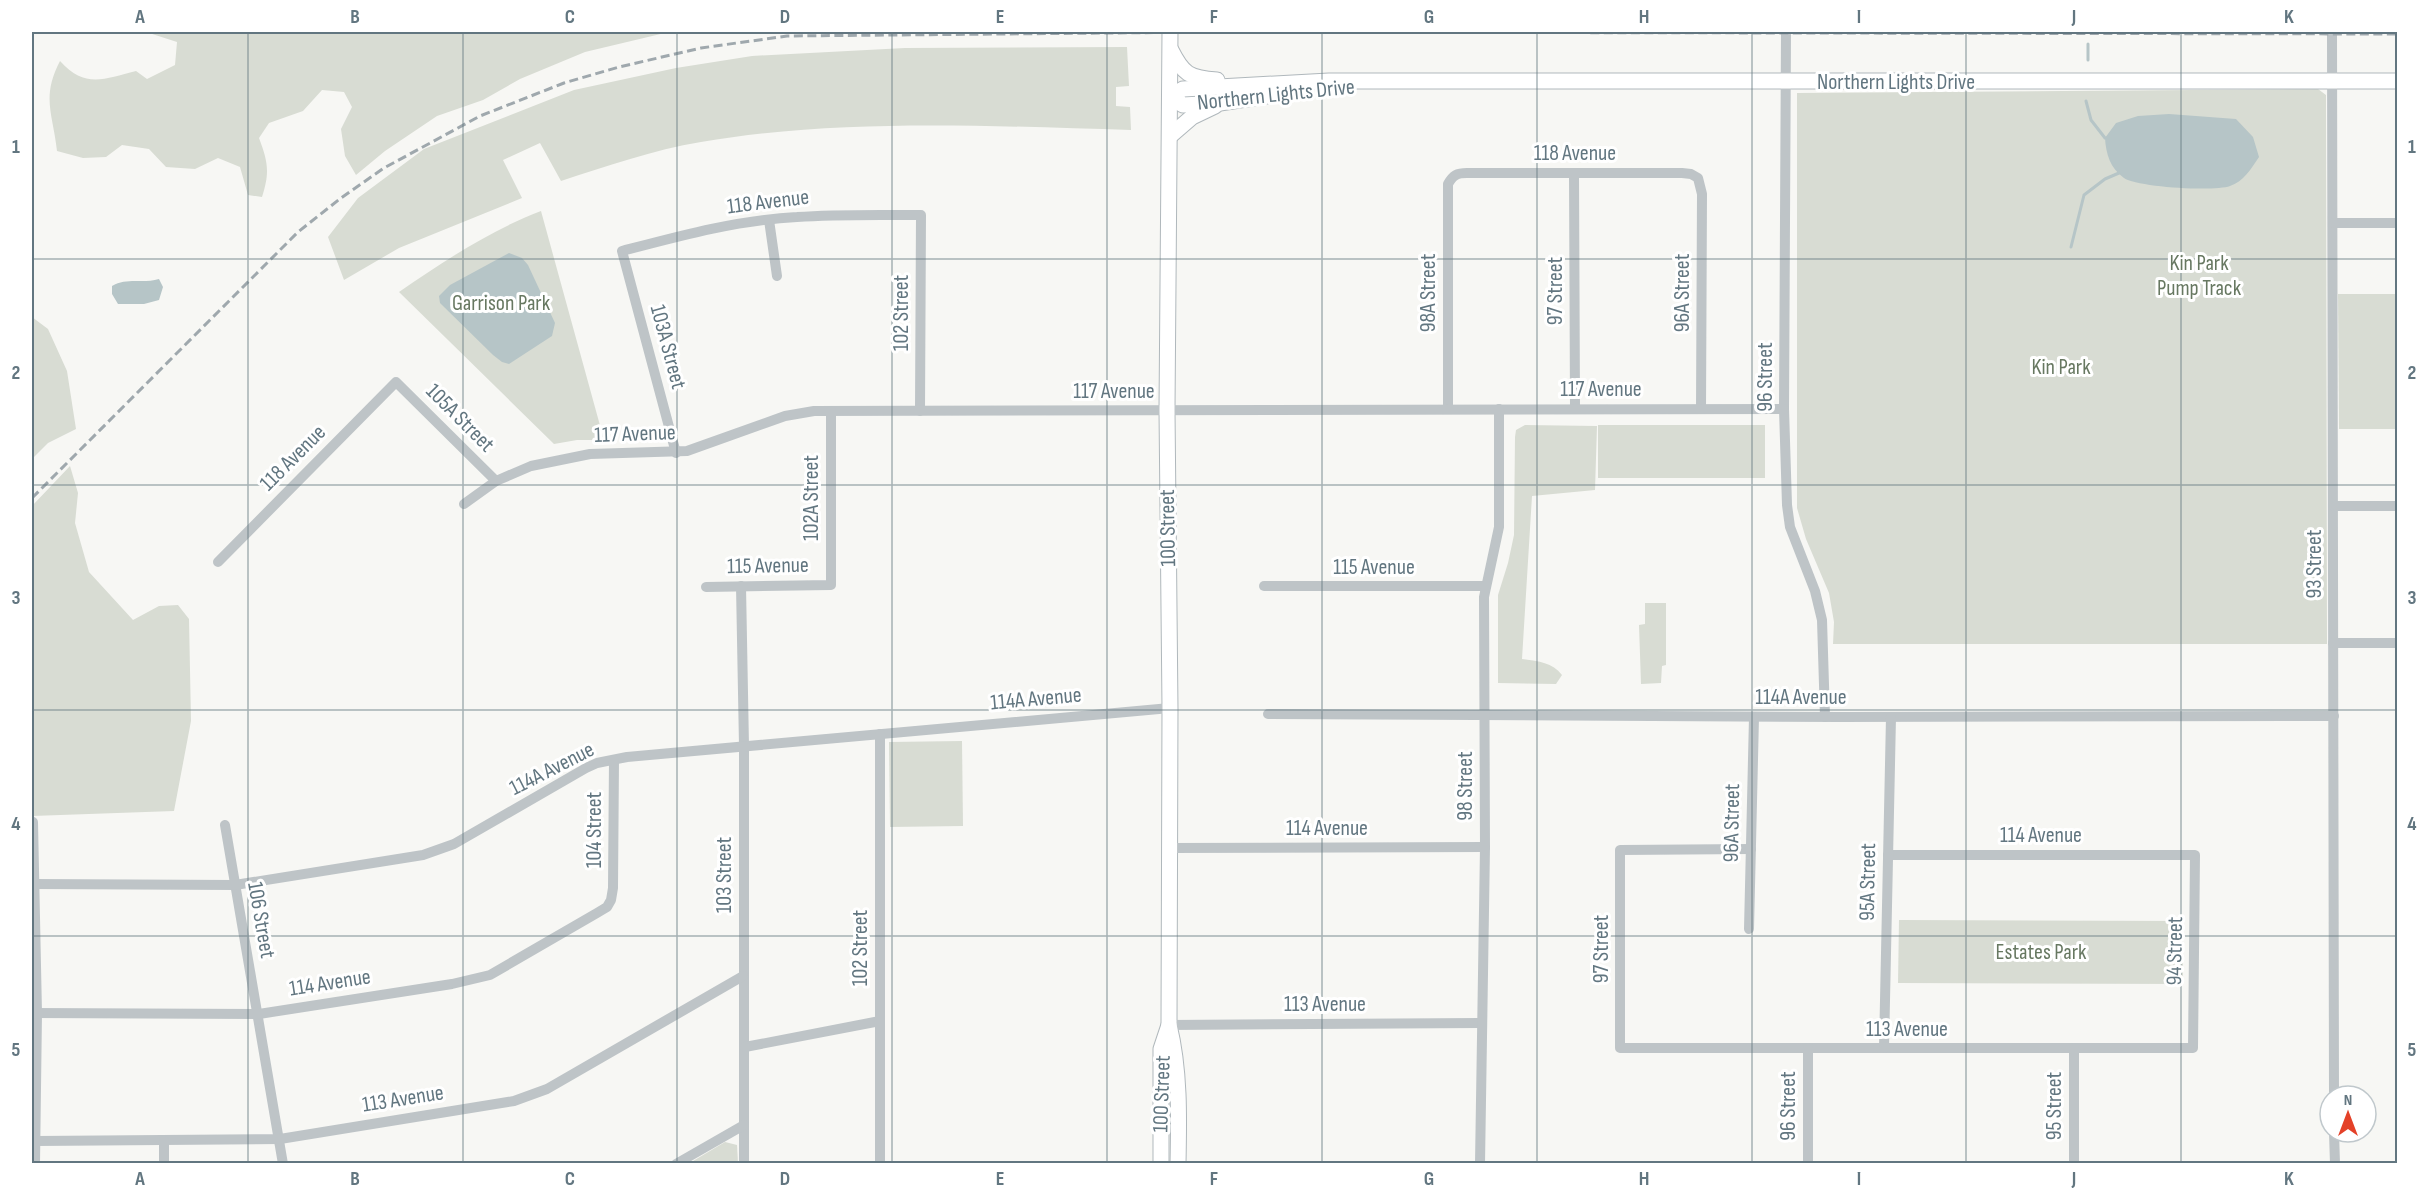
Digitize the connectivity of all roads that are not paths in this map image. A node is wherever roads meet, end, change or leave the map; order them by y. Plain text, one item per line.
1 (1786, 32) edge
2 (2332, 32) edge
3 (1170, 39) edge
4 (1785, 81) junction
5 (2333, 81) junction
6 (2397, 81) edge
7 (1395, 82) junction
8 (1283, 84) junction
9 (1170, 97) junction
10 (1220, 103) junction
11 (1170, 136) junction
12 (1574, 173) junction
13 (1451, 177) joint
14 (1698, 178) joint
15 (921, 215) joint
16 (769, 220) junction
17 (2334, 223) junction
18 (2397, 223) edge
19 (622, 251) joint
20 (777, 276) dead end
21 (396, 382) joint
22 (1575, 408) junction
23 (1448, 409) junction
24 (1499, 409) junction
25 (1701, 409) junction
26 (1784, 409) junction
27 (1167, 410) junction
28 (831, 411) junction
29 (920, 411) junction
30 (676, 453) junction
31 (495, 481) junction
32 (464, 504) dead end
33 (2334, 506) junction
34 (2397, 506) edge
35 (218, 562) dead end
36 (831, 585) joint
37 (706, 586) dead end
38 (741, 586) junction
39 (1264, 586) dead end
40 (1485, 586) junction
41 (2334, 643) junction
42 (2397, 643) edge
43 (1170, 708) junction
44 (1268, 714) dead end
45 (1484, 715) junction
46 (2334, 716) junction
47 (1754, 717) junction
48 (1825, 717) junction
49 (1891, 717) junction
50 (880, 734) junction
51 (744, 746) junction
52 (614, 760) junction
53 (33, 822) edge
54 (225, 825) dead end
55 (1485, 847) junction
56 (1169, 848) junction
57 (1751, 849) junction
58 (1888, 855) junction
59 (2195, 855) joint
60 (34, 884) junction
61 (235, 885) junction
62 (611, 900) joint
63 (1749, 929) dead end
64 (743, 976) junction
65 (34, 1013) edge
66 (259, 1014) junction
67 (880, 1021) junction
68 (1480, 1023) junction
69 (1169, 1025) junction
70 (744, 1047) junction
71 (1620, 1048) joint
72 (1808, 1048) junction
73 (1884, 1048) junction
74 (2074, 1048) junction
75 (2193, 1048) joint
76 (2334, 1084) edge
77 (744, 1125) junction
78 (280, 1139) junction
79 (164, 1141) junction
80 (36, 1142) junction
81 (2334, 1144) edge
82 (35, 1164) edge
83 (164, 1164) edge
84 (283, 1164) edge
85 (676, 1164) edge
86 (744, 1164) edge
87 (880, 1164) edge
88 (1161, 1164) edge
89 (1178, 1164) edge
90 (1480, 1164) edge
91 (1808, 1164) edge
92 (2074, 1164) edge
93 (2334, 1164) edge

1 - 4 street, 96 Street
2 - 5 street, 93 Street
3 - 8 main road
3 - 9 main road, 100 Street
4 - 5 main road, Northern Lights Drive
4 - 7 main road, Northern Lights Drive
4 - 26 street, 96 Street
5 - 6 main road, Northern Lights Drive
5 - 17 street, 93 Street
7 - 8 main road, Northern Lights Drive
7 - 10 main road, Northern Lights Drive
8 - 9 main road, Northern Lights Drive
9 - 10 main road, Northern Lights Drive
9 - 11 main road, 100 Street
10 - 11 main road
11 - 27 main road, 100 Street
12 - 13 street, 118 Avenue
12 - 14 street, 118 Avenue
12 - 22 street, 97 Street
13 - 23 street, 98A Street
14 - 25 street, 96A Street
15 - 16 street, 118 Avenue
15 - 29 street, 102 Street
16 - 19 street, 118 Avenue
16 - 20 street
17 - 18 street
17 - 33 street, 93 Street
19 - 30 street, 103A Street
21 - 31 street, 105A Street
21 - 35 street, 118 Avenue
22 - 24 street, 117 Avenue
22 - 25 street, 117 Avenue
23 - 24 street, 117 Avenue
23 - 27 street, 117 Avenue
24 - 40 street, 98 Street
25 - 26 street, 117 Avenue
26 - 48 street, 96 Street
27 - 29 street, 117 Avenue
27 - 43 main road, 100 Street
28 - 29 street, 117 Avenue
28 - 30 street, 117 Avenue
28 - 36 street, 102A Street
30 - 31 street, 117 Avenue
31 - 32 street, 117 Avenue
33 - 34 street
33 - 41 street, 93 Street
36 - 38 street, 115 Avenue
37 - 38 street, 115 Avenue
38 - 51 street, 103 Street
39 - 40 street, 115 Avenue
40 - 45 street, 98 Street
41 - 42 street
41 - 46 street, 93 Street
43 - 50 street, 114A Avenue
43 - 56 main road, 100 Street
44 - 45 street, 114A Avenue
45 - 47 street, 114A Avenue
45 - 55 street, 98 Street
46 - 49 street, 114A Avenue
46 - 76 street, 93 Street
47 - 48 street, 114A Avenue
47 - 57 street, 96A Street
48 - 49 street, 114A Avenue
49 - 58 street, 95A Street
50 - 51 street, 114A Avenue
50 - 67 street, 102 Street
51 - 52 street, 114A Avenue
51 - 64 street, 103 Street
52 - 61 street, 114A Avenue
52 - 62 street, 104 Street
53 - 60 street
54 - 61 street, 106 Street
55 - 56 street, 114 Avenue
55 - 68 street, 98 Street
56 - 69 main road, 100 Street
57 - 63 street, 96A Street
57 - 71 street, 97 Street
58 - 59 street, 114 Avenue
58 - 73 street, 95A Street
59 - 75 street, 94 Street
60 - 61 street, 114A Avenue
60 - 65 street
61 - 66 street, 106 Street
62 - 66 street, 114 Avenue
64 - 70 street, 103 Street
64 - 78 street, 113 Avenue
65 - 66 street, 114 Avenue
65 - 80 street
66 - 78 street, 106 Street
67 - 70 street
67 - 87 street, 102 Street
68 - 69 street, 113 Avenue
68 - 90 street, 98 Street
69 - 88 main road, 100 Street
69 - 89 main road, 100 Street
70 - 77 street, 103 Street
71 - 72 street, 113 Avenue
72 - 73 street, 113 Avenue
72 - 91 street, 96 Street
73 - 74 street, 113 Avenue
74 - 75 street, 113 Avenue
74 - 92 street, 95 Street
77 - 85 street
77 - 86 street, 103 Street
78 - 79 street, 113 Avenue
78 - 84 street, 106 Street
79 - 80 street, 113 Avenue
79 - 83 street
80 - 82 street
81 - 93 street

